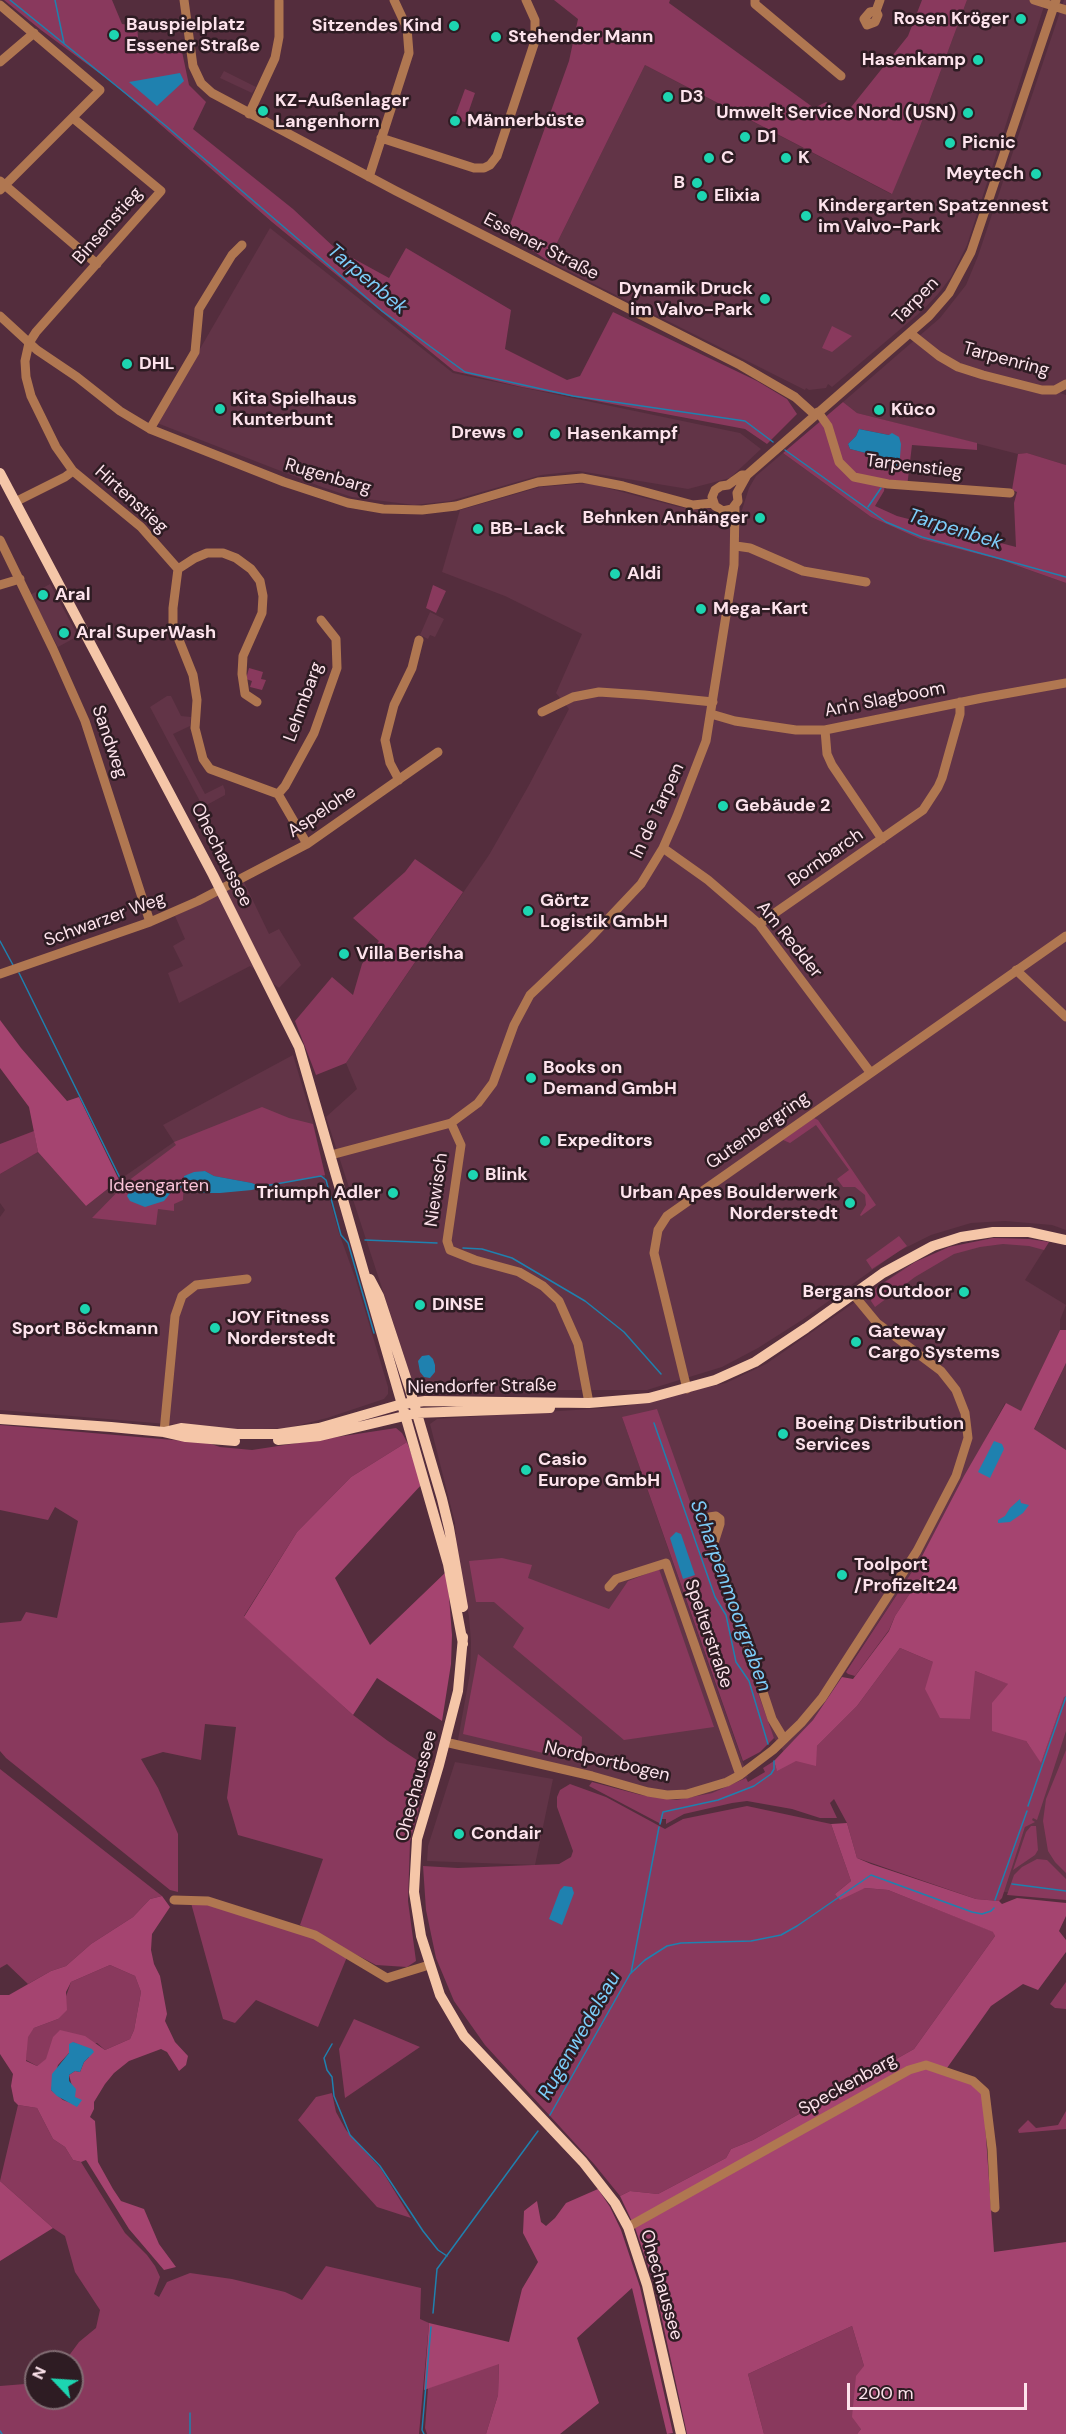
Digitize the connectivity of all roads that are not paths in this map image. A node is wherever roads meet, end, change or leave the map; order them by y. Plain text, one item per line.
1 (184, 0) edge
2 (393, 0) edge
3 (526, 0) edge
4 (755, 0) edge
5 (880, 0) edge
6 (1034, 0) edge
7 (279, 1) edge
8 (1054, 3) edge
9 (0, 5) edge
10 (1066, 10) edge
11 (876, 11) dead end
12 (34, 33) junction
13 (0, 62) edge
14 (841, 76) dead end
15 (249, 114) junction
16 (73, 118) junction
17 (381, 138) junction
18 (369, 177) junction
19 (2, 186) edge
20 (242, 245) dead end
21 (96, 264) junction
22 (0, 316) edge
23 (910, 333) junction
24 (29, 343) junction
25 (1066, 384) edge
26 (817, 414) junction
27 (150, 429) junction
28 (73, 471) junction
29 (0, 473) edge
30 (747, 475) junction
31 (728, 485) junction
32 (737, 493) junction
33 (1010, 494) dead end
34 (713, 499) junction
35 (15, 502) junction
36 (735, 506) junction
37 (724, 511) junction
38 (735, 533) junction
39 (0, 540) edge
40 (736, 546) junction
41 (178, 569) junction
42 (20, 579) junction
43 (866, 582) dead end
44 (0, 585) edge
45 (321, 620) dead end
46 (419, 640) dead end
47 (1066, 683) edge
48 (257, 702) dead end
49 (713, 702) junction
50 (960, 702) junction
51 (542, 712) dead end
52 (711, 714) junction
53 (825, 730) junction
54 (438, 752) dead end
55 (399, 780) junction
56 (278, 794) junction
57 (882, 839) junction
58 (307, 844) junction
59 (663, 848) junction
60 (220, 890) junction
61 (150, 922) junction
62 (759, 924) junction
63 (1066, 936) edge
64 (1016, 970) junction
65 (0, 974) edge
66 (1066, 1017) edge
67 (870, 1072) junction
68 (451, 1123) junction
69 (331, 1155) junction
70 (1066, 1240) edge
71 (247, 1279) dead end
72 (853, 1294) junction
73 (687, 1389) junction
74 (589, 1403) junction
75 (409, 1409) junction
76 (0, 1419) edge
77 (164, 1432) junction
78 (714, 1543) dead end
79 (609, 1587) dead end
80 (784, 1739) junction
81 (445, 1742) junction
82 (740, 1775) junction
83 (174, 1900) dead end
84 (429, 1965) junction
85 (995, 2208) dead end
86 (628, 2227) junction
87 (681, 2434) edge

1 - 15 street, Essener Straße
2 - 17 street
3 - 17 street
4 - 14 street
5 - 11 street
6 - 8 street
7 - 15 street
8 - 10 street
8 - 23 street, Tarpen
9 - 12 street
12 - 13 street
12 - 16 street
15 - 18 street, Essener Straße
16 - 19 street
16 - 21 street, Binsenstieg
17 - 18 street
18 - 26 street, Essener Straße
19 - 21 street
20 - 27 street
21 - 24 street, Binsenstieg
22 - 24 street, Rugenbarg
23 - 25 street, Tarpenring
23 - 26 street, Tarpen
24 - 27 street, Rugenbarg
24 - 28 street, Hirtenstieg
26 - 30 street, Tarpen
26 - 33 street, Tarpenstieg
27 - 34 street, Rugenbarg
28 - 35 street
28 - 41 street, Hirtenstieg
29 - 35 main road, Ohechaussee
30 - 31 street
30 - 32 street
31 - 32 street
31 - 34 street
32 - 36 street
34 - 37 street
35 - 60 main road, Ohechaussee
36 - 37 street
36 - 38 street, In de Tarpen
37 - 38 street, In de Tarpen
38 - 40 street, In de Tarpen
39 - 42 street, Sandweg
40 - 43 street
40 - 49 street, In de Tarpen
41 - 48 street
41 - 56 street
42 - 44 street
42 - 61 street, Sandweg
45 - 56 street, Lehmbarg
46 - 55 street
47 - 50 street, An'n Slagboom
49 - 51 street
49 - 52 street, In de Tarpen
50 - 53 street, An'n Slagboom
50 - 57 street, Bornbarch
52 - 53 street, An'n Slagboom
52 - 59 street, In de Tarpen
53 - 57 street, Bornbarch
54 - 55 street, Aspelohe
55 - 58 street, Aspelohe
56 - 58 street
57 - 62 street, Bornbarch
58 - 60 street, Aspelohe
59 - 62 street, Am Redder
59 - 68 street, In de Tarpen
60 - 61 street, Schwarzer Weg
60 - 69 main road, Ohechaussee
61 - 65 street, Schwarzer Weg
62 - 67 street, Am Redder
63 - 64 street, Gutenbergring
64 - 66 street
64 - 67 street, Gutenbergring
67 - 73 street, Gutenbergring
68 - 69 street, In de Tarpen
68 - 74 street, Niewisch
69 - 75 main road, Ohechaussee
70 - 72 main road, Niendorfer Straße
71 - 77 street
72 - 73 main road, Niendorfer Straße
72 - 80 street, Nordportbogen
73 - 74 main road, Niendorfer Straße
74 - 75 main road, Niendorfer Straße
75 - 77 main road, Niendorfer Straße
75 - 81 main road, Ohechaussee
76 - 77 main road, Niendorfer Straße
78 - 80 street
79 - 82 street, Spelterstraße
80 - 82 street, Nordportbogen
81 - 82 street, Nordportbogen
81 - 84 main road, Ohechaussee
83 - 84 street
84 - 86 main road, Ohechaussee
85 - 86 street, Speckenbarg
86 - 87 main road, Ohechaussee

